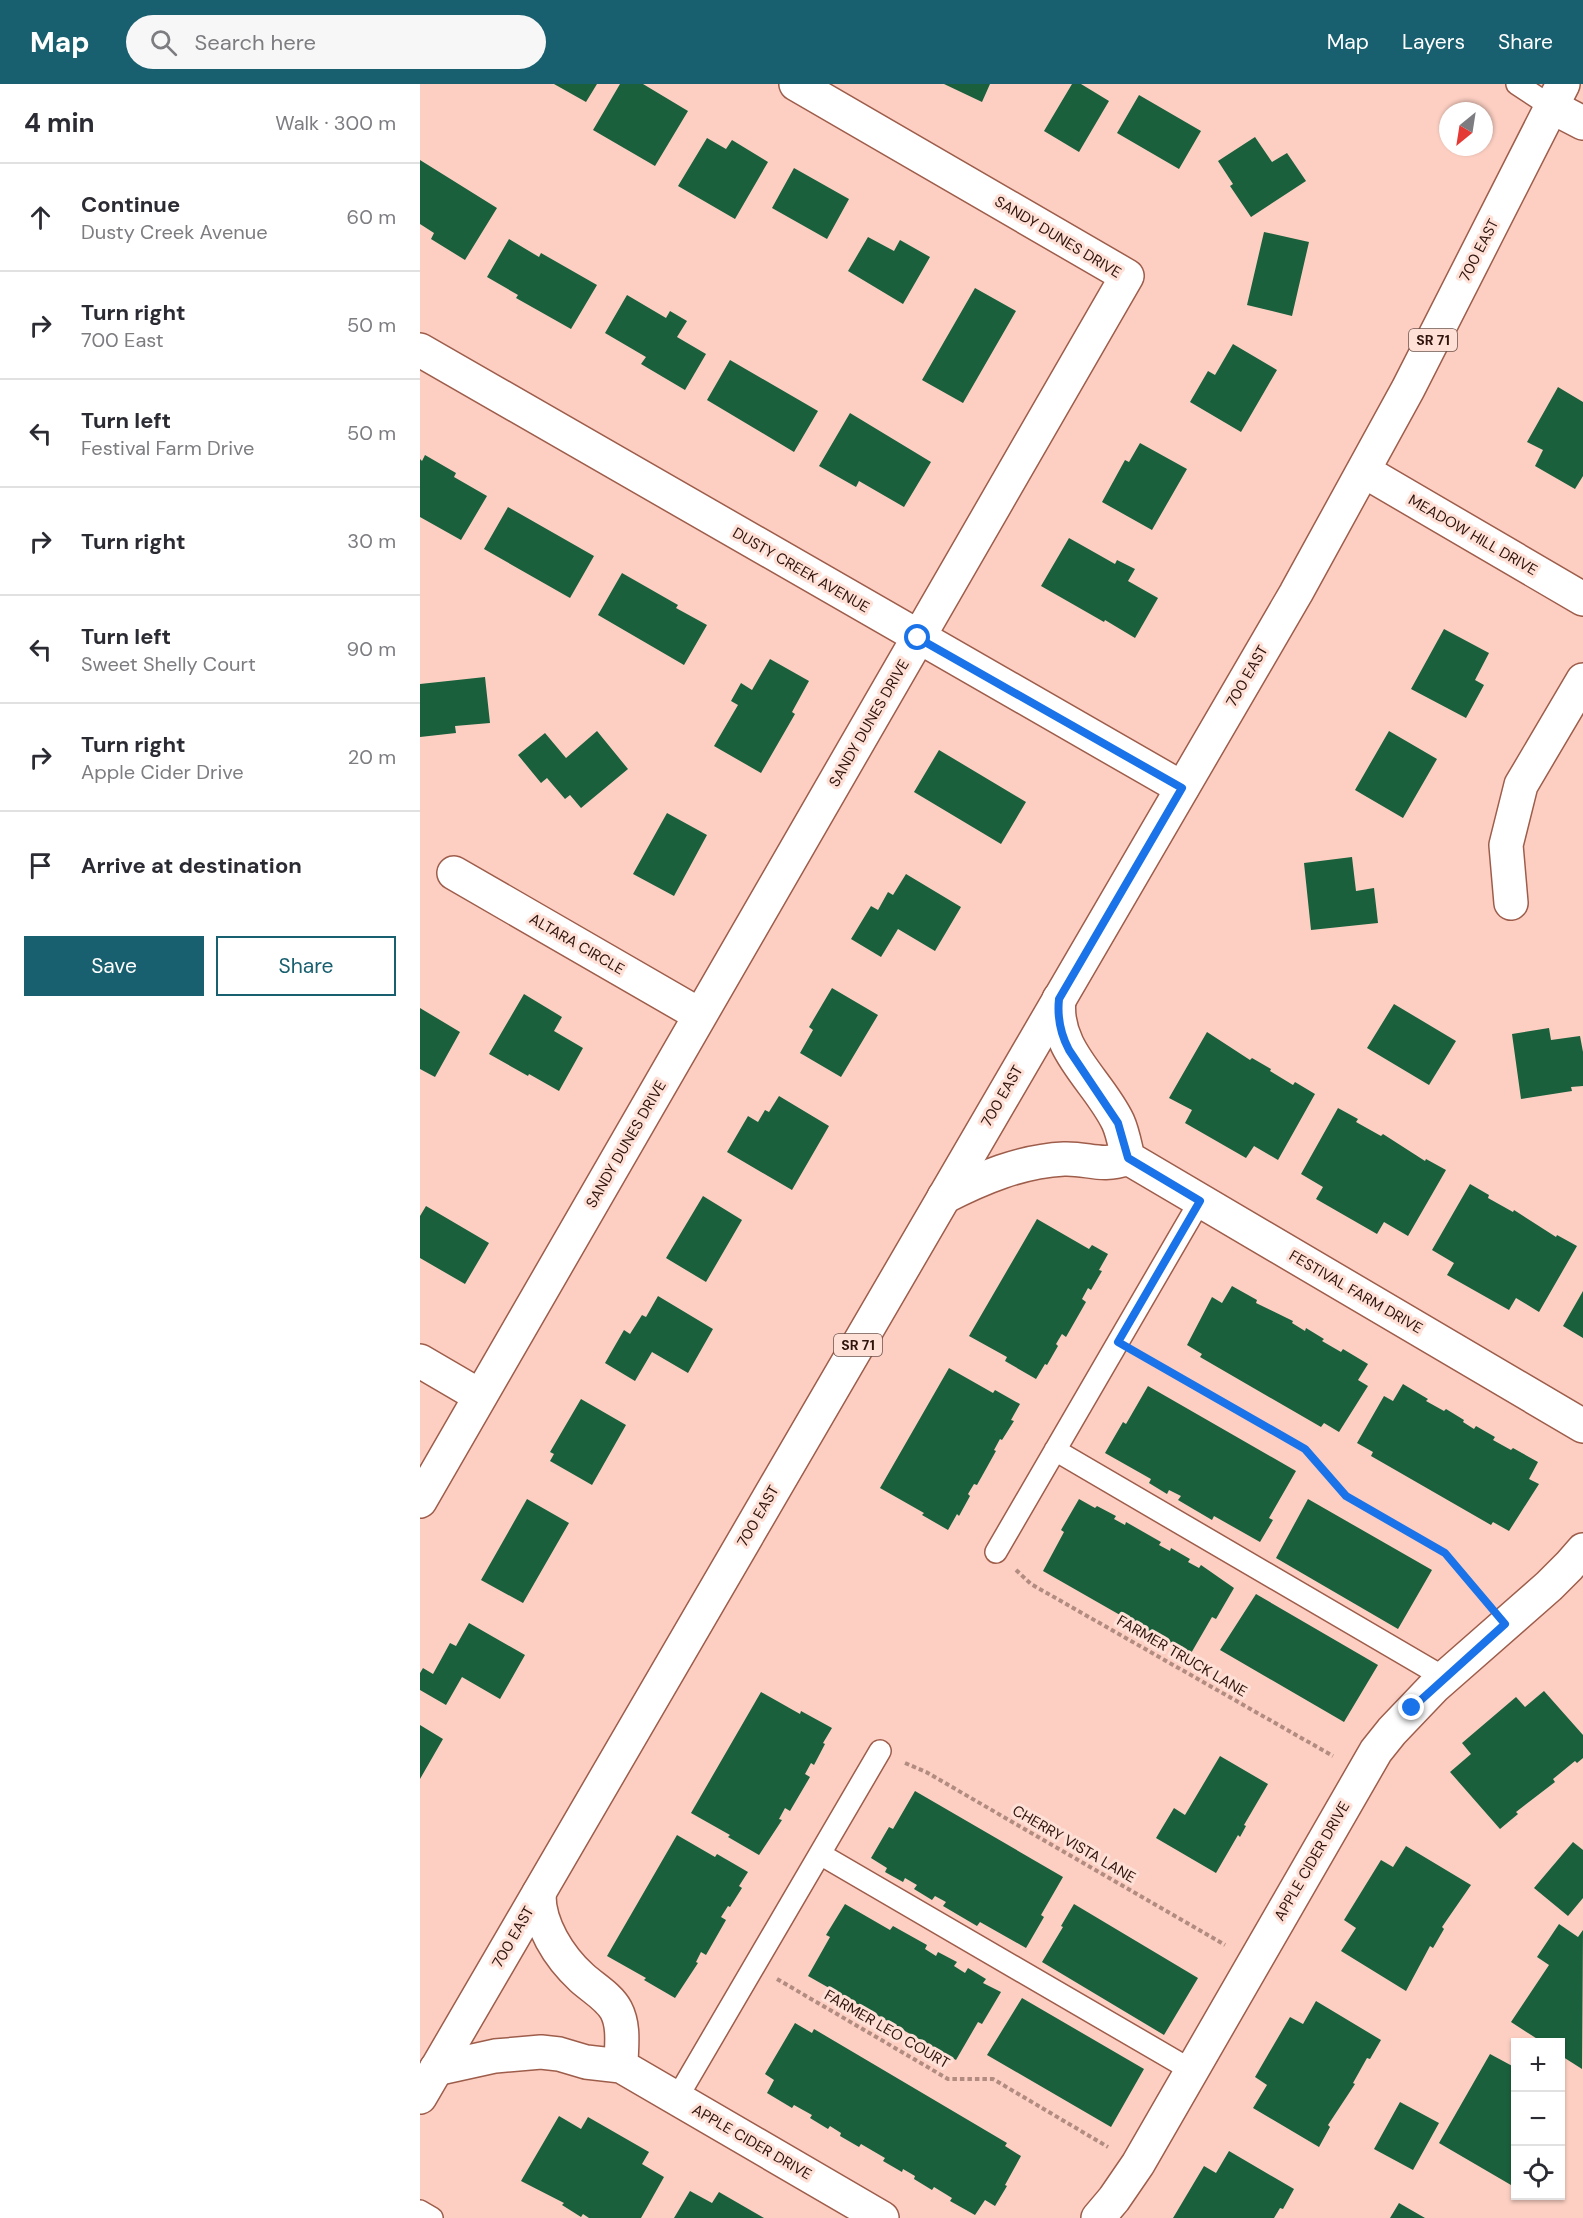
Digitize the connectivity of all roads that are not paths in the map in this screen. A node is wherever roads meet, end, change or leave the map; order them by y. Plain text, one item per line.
1 (1517, 84) edge
2 (807, 87) edge
3 (1558, 95) edge
4 (1583, 123) edge
5 (420, 350) edge
6 (1364, 471) junction
7 (1583, 599) edge
8 (918, 638) junction
9 (1583, 680) edge
10 (1182, 788) junction
11 (454, 873) dead end
12 (1511, 903) dead end
13 (1059, 999) junction
14 (700, 1015) junction
15 (1128, 1158) junction
16 (944, 1197) junction
17 (1200, 1201) junction
18 (420, 1361) edge
19 (480, 1396) junction
20 (1583, 1426) edge
21 (1055, 1450) junction
22 (420, 1501) edge
23 (1583, 1550) edge
24 (996, 1552) road end
25 (1445, 1678) junction
26 (880, 1751) road end
27 (820, 1854) junction
28 (539, 1893) junction
29 (621, 2066) junction
30 (436, 2069) junction
31 (1191, 2070) junction
32 (420, 2097) edge
33 (678, 2098) junction
34 (420, 2211) edge
35 (432, 2218) edge
36 (882, 2218) edge
37 (1098, 2218) edge

1 - 3 lane
2 - 8 street, SANDY DUNES DRIVE
3 - 4 street
3 - 6 street, 700 EAST / SR 71
5 - 8 street, DUSTY CREEK AVENUE
6 - 7 street, MEADOW HILL DRIVE
6 - 10 street, 700 EAST / SR 71
8 - 10 street, DUSTY CREEK AVENUE
8 - 14 street, SANDY DUNES DRIVE
9 - 12 street
10 - 13 street, 700 EAST / SR 71
11 - 14 street, ALTARA CIRCLE
13 - 15 street
13 - 16 street, 700 EAST / SR 71
14 - 19 street, SANDY DUNES DRIVE
15 - 16 street
15 - 17 street, FESTIVAL FARM DRIVE
16 - 28 street, 700 EAST / SR 71
17 - 20 street, FESTIVAL FARM DRIVE
17 - 21 lane
18 - 19 street
19 - 22 street, SANDY DUNES DRIVE
21 - 24 lane
21 - 25 lane
23 - 25 street, APPLE CIDER DRIVE
25 - 31 street, APPLE CIDER DRIVE
26 - 27 lane
27 - 31 lane
27 - 33 lane
28 - 29 street
28 - 30 street, 700 EAST / SR 71
29 - 30 street, APPLE CIDER DRIVE
29 - 33 street, APPLE CIDER DRIVE
30 - 32 street, 700 EAST / SR 71
31 - 37 street, APPLE CIDER DRIVE
33 - 36 street, APPLE CIDER DRIVE
34 - 35 lane

